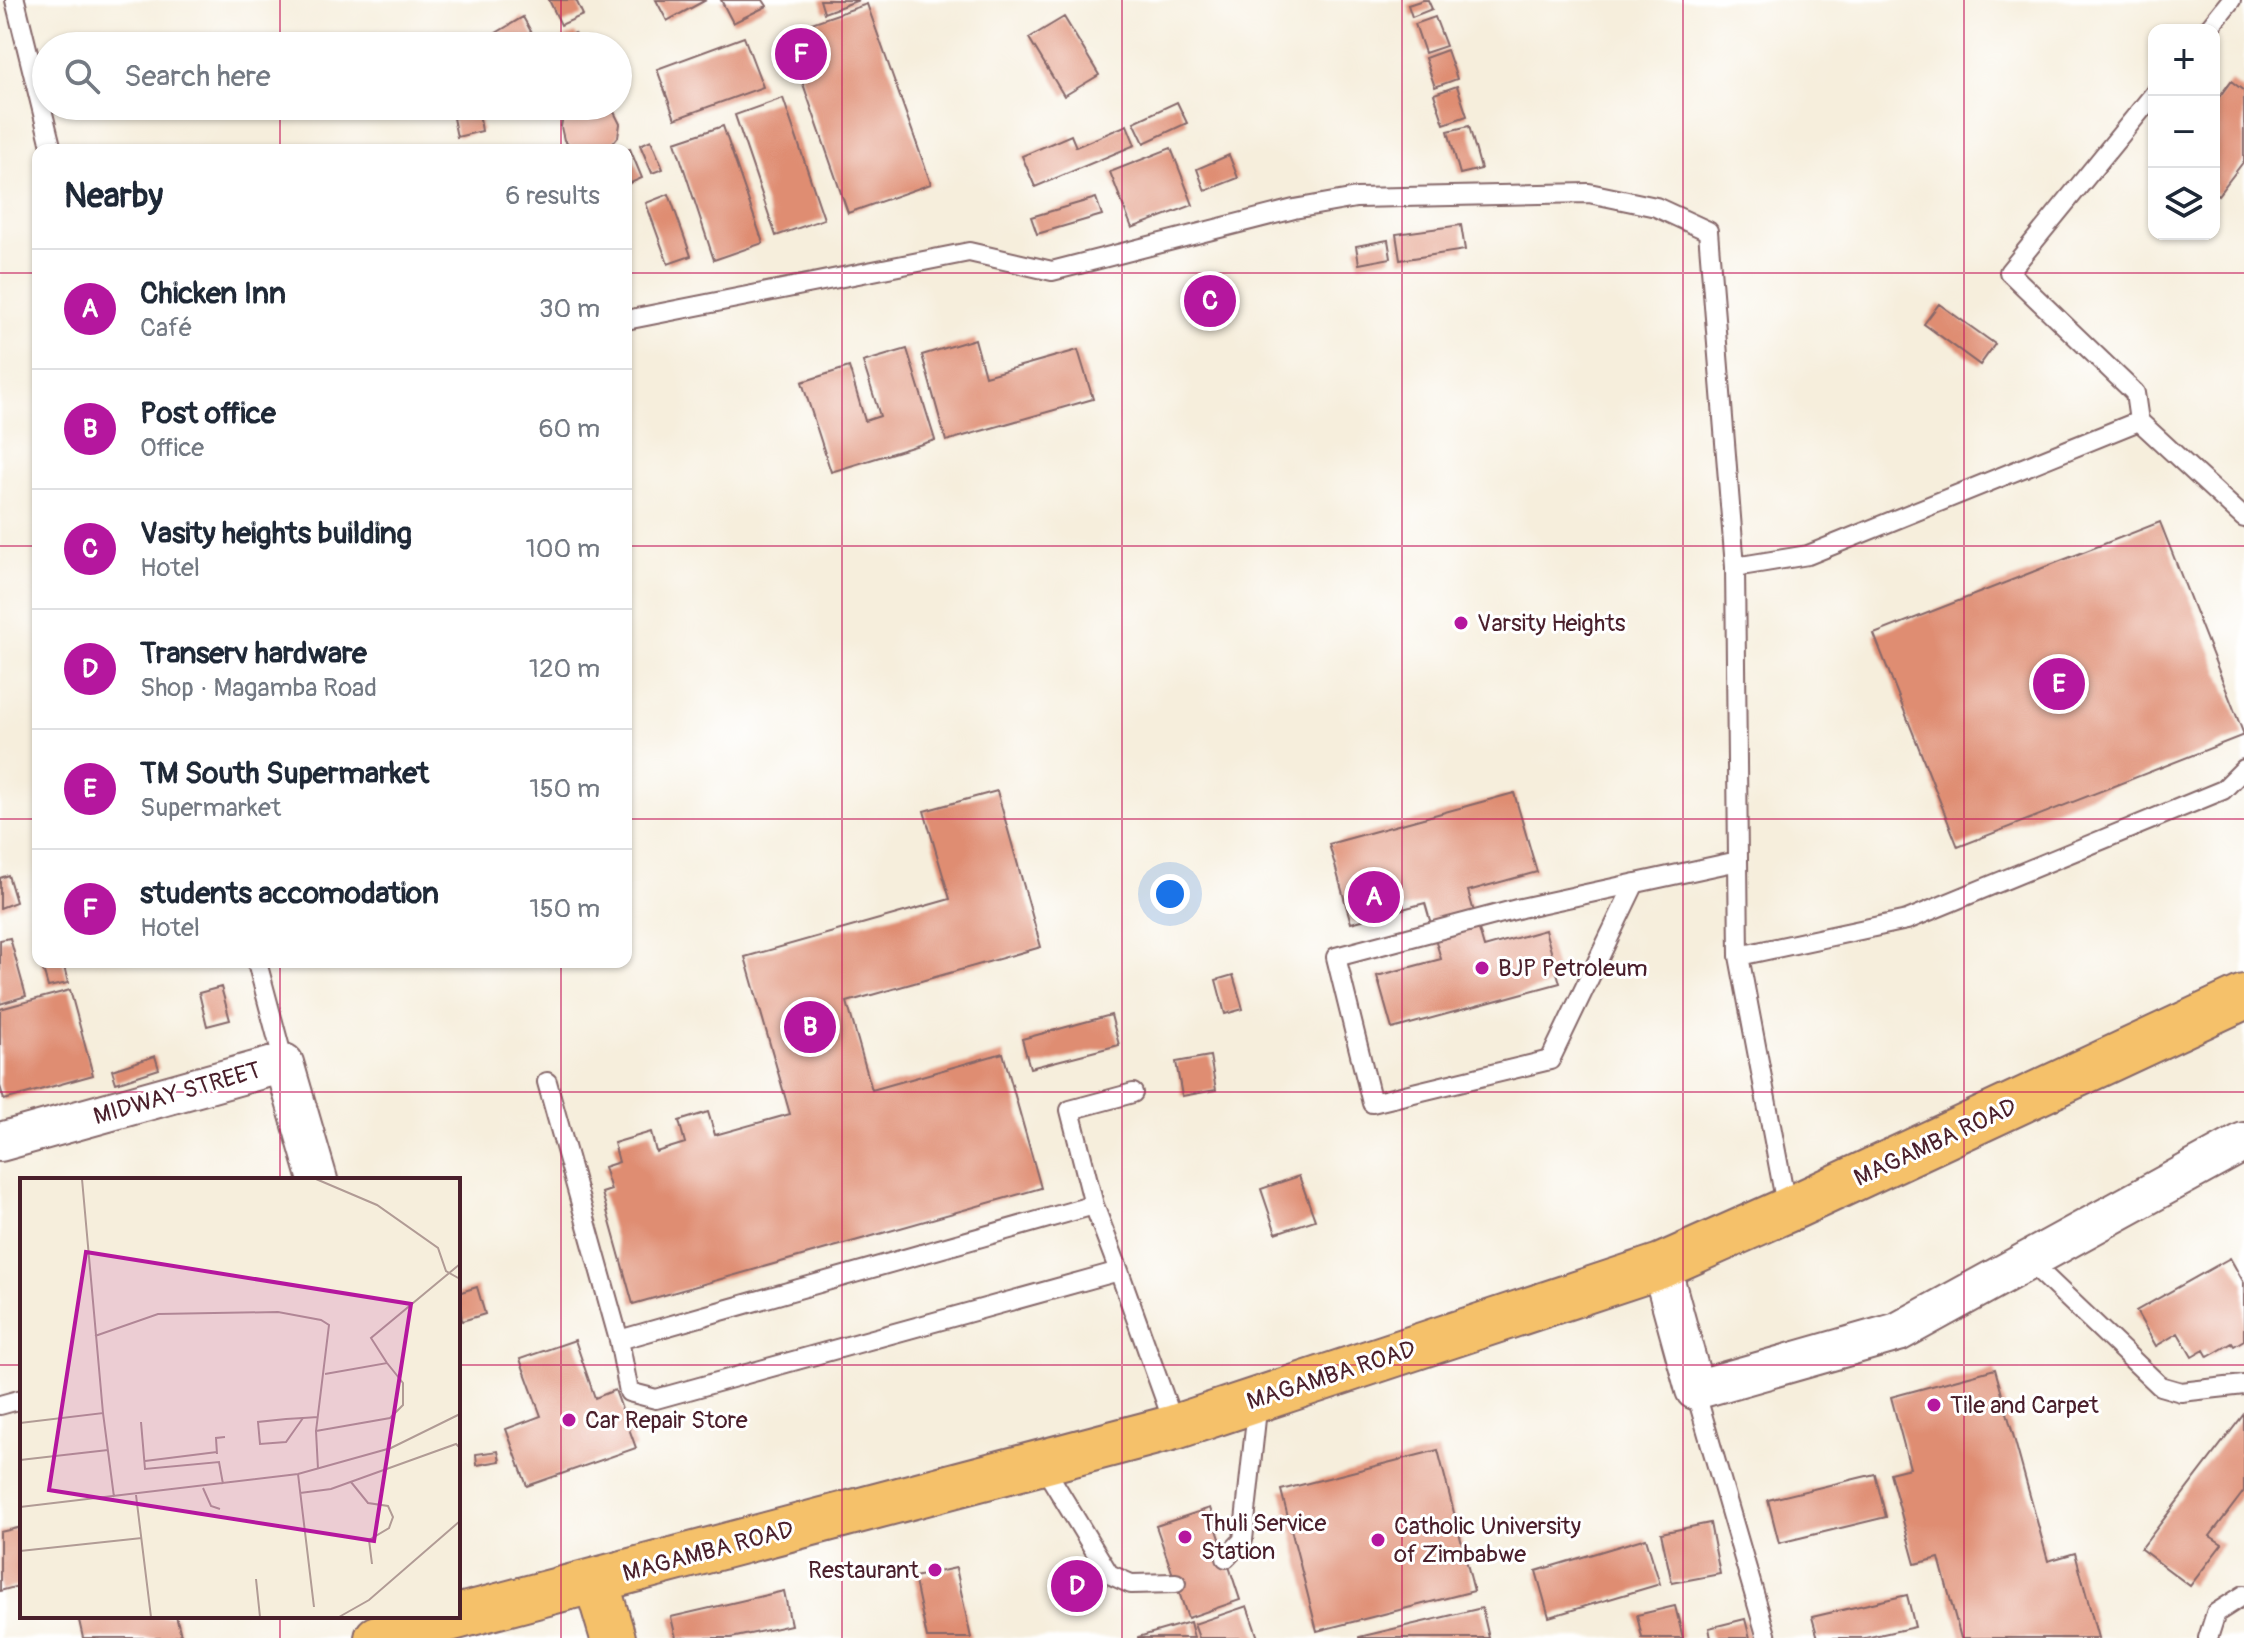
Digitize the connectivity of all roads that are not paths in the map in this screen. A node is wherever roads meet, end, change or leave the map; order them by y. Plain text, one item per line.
1 (15, 0) edge
2 (2231, 0) edge
3 (2212, 24) edge
4 (32, 69) edge
5 (2152, 96) edge
6 (45, 120) edge
7 (51, 144) edge
8 (632, 319) edge
9 (2139, 421) junction
10 (2244, 518) edge
11 (1735, 567) junction
12 (2244, 769) edge
13 (1738, 861) junction
14 (1635, 883) junction
15 (1739, 956) junction
16 (259, 968) edge
17 (2244, 997) edge
18 (284, 1063) junction
19 (547, 1082) dead end
20 (1133, 1093) dead end
21 (0, 1142) edge
22 (2244, 1142) edge
23 (317, 1178) edge
24 (1094, 1205) junction
25 (1787, 1210) junction
26 (2028, 1260) junction
27 (1661, 1266) junction
28 (1119, 1271) junction
29 (619, 1340) junction
30 (2244, 1385) edge
31 (1695, 1390) junction
32 (1258, 1399) junction
33 (20, 1400) edge
34 (0, 1405) edge
35 (1175, 1427) junction
36 (1041, 1462) junction
37 (1226, 1558) dead end
38 (596, 1581) junction
39 (1176, 1583) dead end
40 (2244, 1595) edge
41 (460, 1615) edge
42 (447, 1618) edge
43 (377, 1638) edge
44 (613, 1638) edge
45 (1767, 1638) edge
46 (2208, 1638) edge

1 - 4 lane
2 - 3 lane
5 - 9 lane
6 - 7 lane
8 - 11 lane
9 - 10 lane
9 - 11 lane
11 - 13 lane
12 - 15 lane
13 - 14 lane
13 - 15 lane
14 - 14 lane
15 - 25 lane
16 - 18 lane
17 - 25 main road, MAGAMBA ROAD
18 - 21 street, MIDWAY STREET
18 - 23 street, MIDWAY STREET
19 - 29 lane
20 - 24 lane
22 - 26 street
24 - 28 lane
24 - 29 lane
25 - 27 main road, MAGAMBA ROAD
26 - 30 lane
26 - 31 street
27 - 31 street
27 - 32 main road, MAGAMBA ROAD
28 - 29 lane
28 - 35 lane
31 - 45 lane
32 - 35 main road, MAGAMBA ROAD
32 - 37 lane
33 - 34 lane
35 - 36 main road, MAGAMBA ROAD
36 - 38 main road, MAGAMBA ROAD
36 - 39 lane
38 - 41 main road, MAGAMBA ROAD
38 - 44 main road
40 - 46 lane
42 - 43 main road, MAGAMBA ROAD

